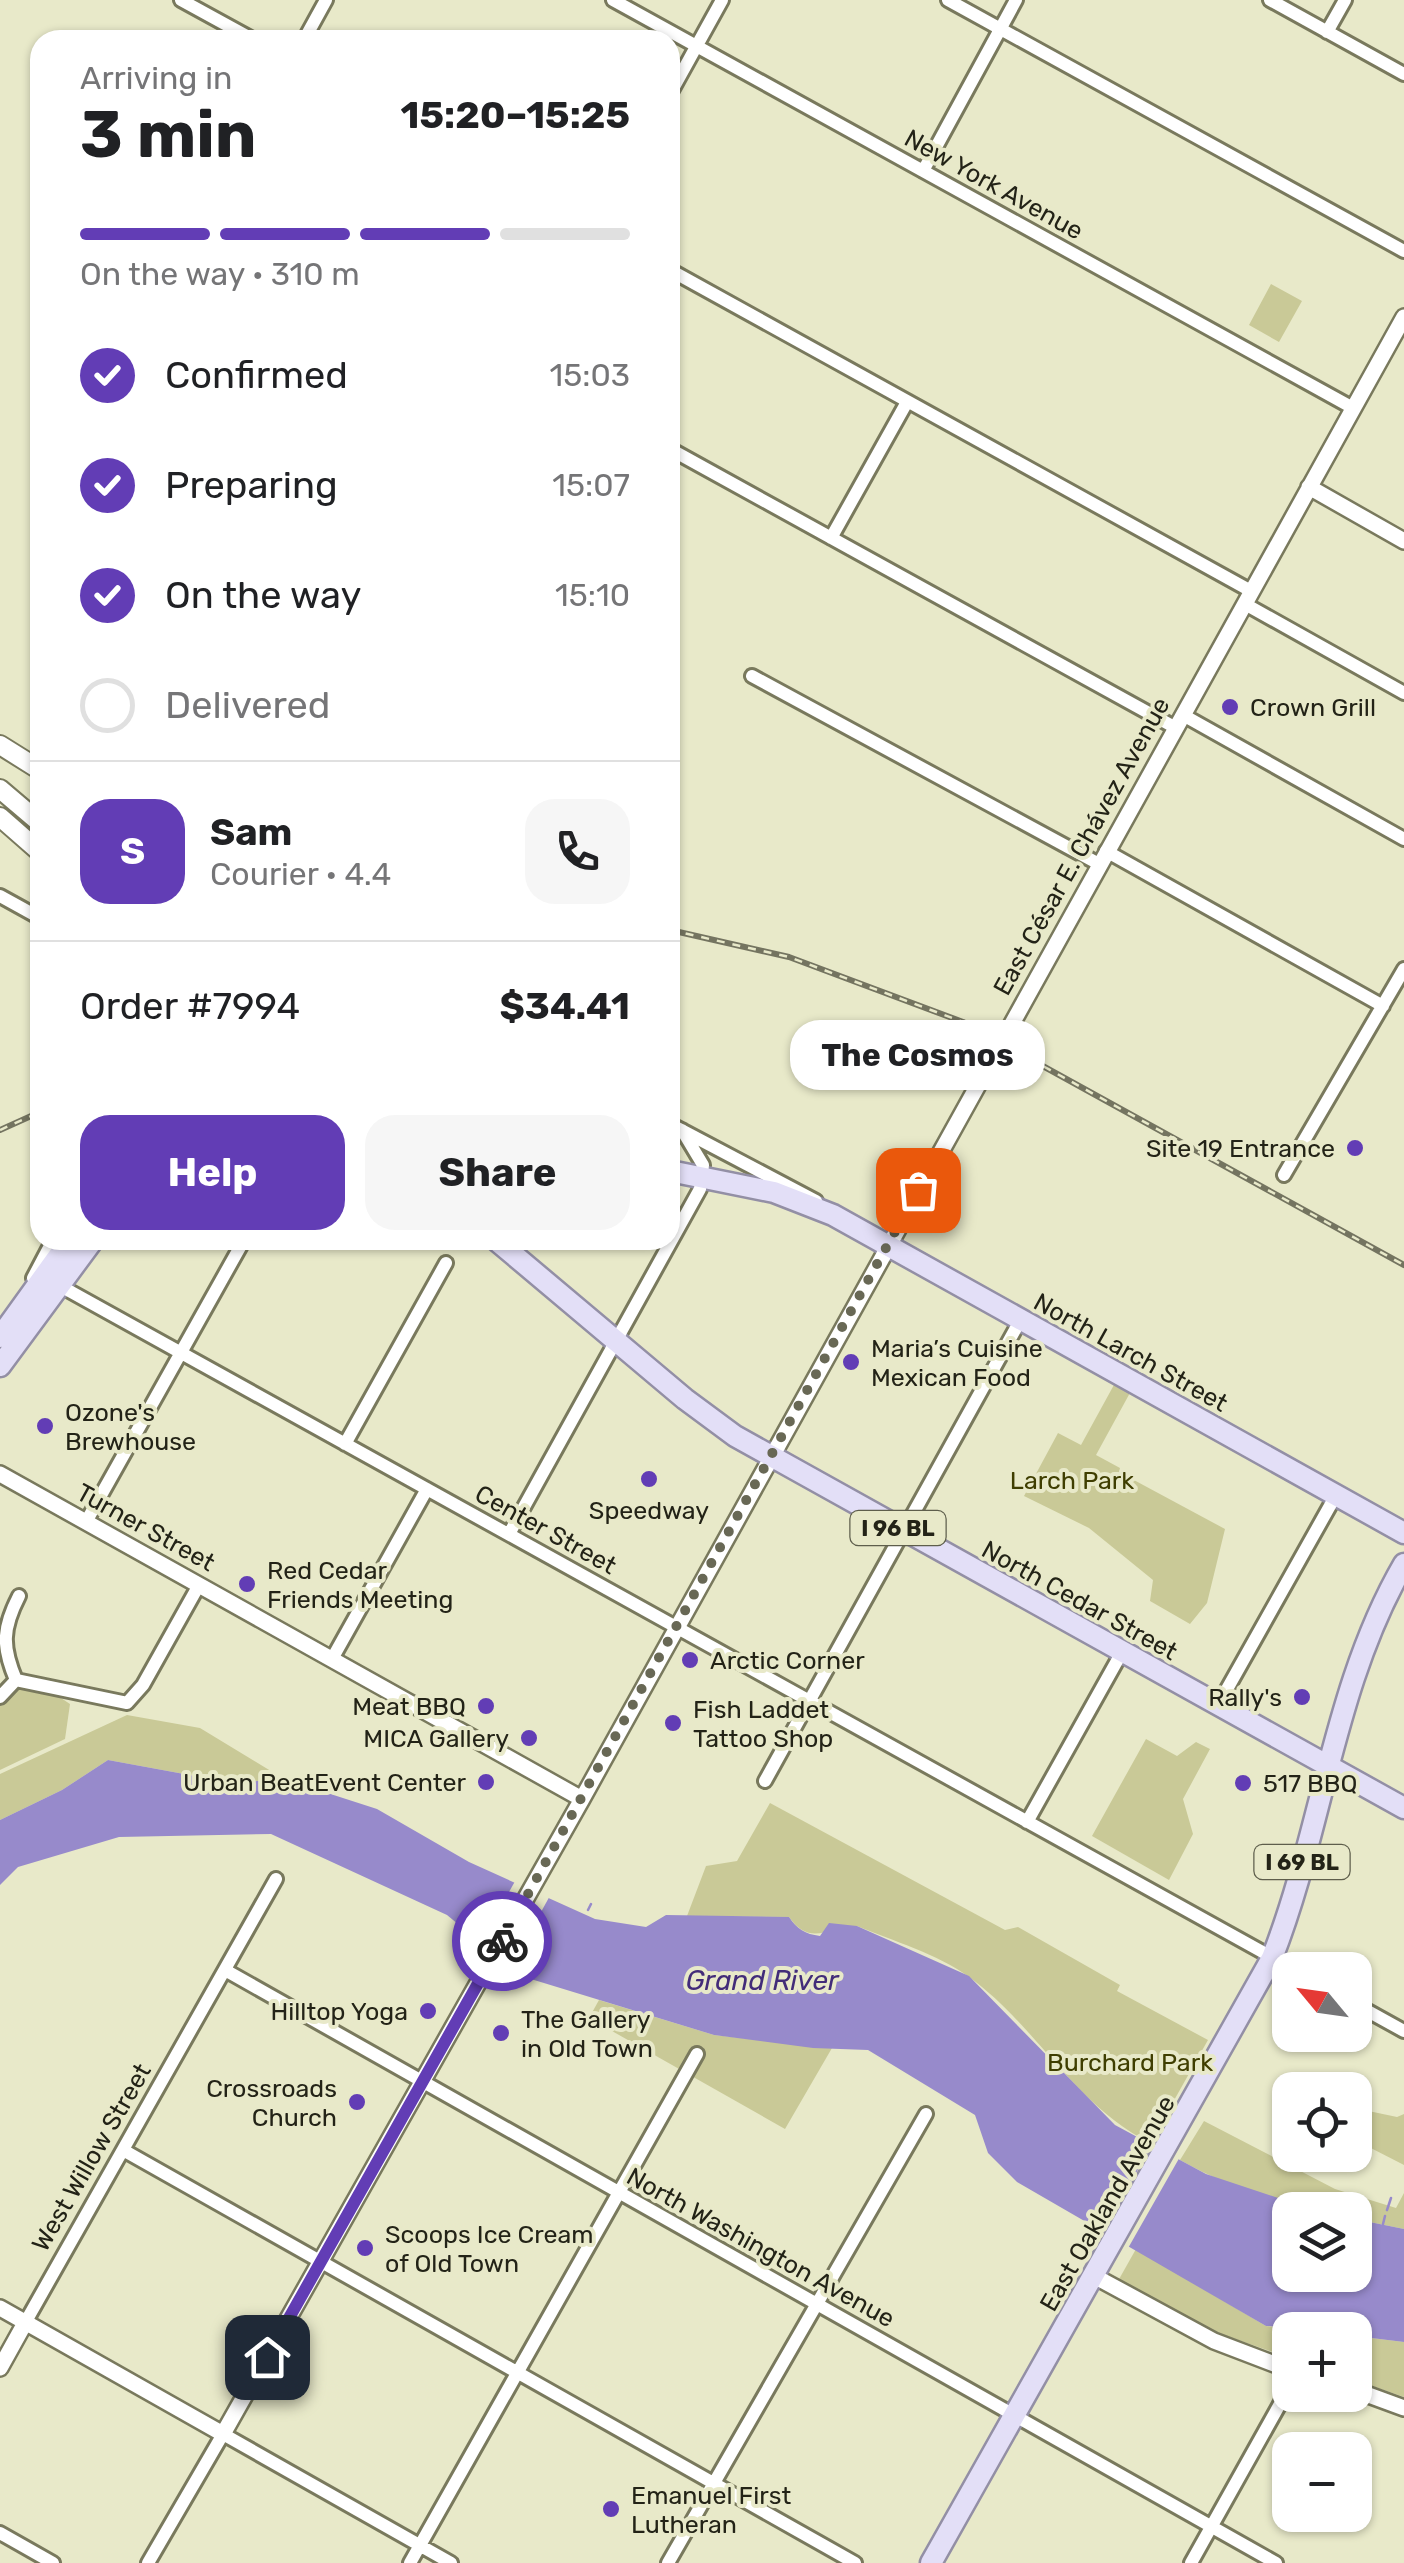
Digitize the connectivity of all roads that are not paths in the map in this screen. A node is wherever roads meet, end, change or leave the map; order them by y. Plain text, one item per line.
1 (181, 0) edge
2 (326, 0) edge
3 (613, 0) edge
4 (722, 0) edge
5 (948, 0) edge
6 (1016, 0) edge
7 (1270, 0) edge
8 (1345, 0) edge
9 (1001, 29) junction
10 (236, 30) edge
11 (310, 30) edge
12 (667, 30) edge
13 (1327, 32) junction
14 (680, 37) edge
15 (696, 46) junction
16 (1404, 74) edge
17 (680, 76) edge
18 (923, 170) junction
19 (1404, 251) edge
20 (680, 276) edge
21 (1404, 317) edge
22 (907, 402) junction
23 (1353, 408) junction
24 (680, 455) edge
25 (1309, 487) junction
26 (831, 538) junction
27 (1404, 541) edge
28 (1248, 597) junction
29 (752, 676) dead end
30 (1404, 693) edge
31 (1179, 721) junction
32 (0, 745) edge
33 (30, 764) edge
34 (0, 788) edge
35 (30, 814) edge
36 (0, 817) edge
37 (1404, 839) edge
38 (30, 843) edge
39 (1102, 858) junction
40 (0, 896) edge
41 (30, 912) edge
42 (1404, 968) edge
43 (1383, 1006) junction
44 (680, 1129) edge
45 (680, 1131) edge
46 (680, 1174) edge
47 (1284, 1175) dead end
48 (704, 1178) junction
49 (834, 1215) junction
50 (680, 1223) edge
51 (888, 1245) junction
52 (48, 1250) edge
53 (66, 1250) edge
54 (78, 1250) edge
55 (84, 1250) edge
56 (238, 1250) edge
57 (509, 1250) edge
58 (666, 1250) edge
59 (446, 1263) dead end
60 (56, 1280) junction
61 (1021, 1319) junction
62 (4, 1332) edge
63 (617, 1342) junction
64 (181, 1353) junction
65 (0, 1366) edge
66 (345, 1444) junction
67 (771, 1457) junction
68 (0, 1474) edge
69 (427, 1489) junction
70 (1336, 1496) junction
71 (86, 1522) junction
72 (904, 1531) junction
73 (1404, 1533) edge
74 (510, 1534) junction
75 (1404, 1564) edge
76 (198, 1585) junction
77 (18, 1596) dead end
78 (677, 1628) junction
79 (1122, 1652) junction
80 (332, 1660) junction
81 (16, 1680) junction
82 (0, 1697) edge
83 (810, 1702) junction
84 (1217, 1708) junction
85 (1327, 1765) junction
86 (765, 1781) dead end
87 (582, 1798) junction
88 (1404, 1808) edge
89 (1027, 1822) junction
90 (276, 1879) dead end
91 (1274, 1952) edge
92 (1272, 1958) joint
93 (225, 1970) junction
94 (1372, 2012) edge
95 (1402, 2025) edge
96 (697, 2054) dead end
97 (422, 2081) junction
98 (926, 2114) dead end
99 (123, 2150) junction
100 (620, 2192) junction
101 (320, 2261) junction
102 (1094, 2276) junction
103 (817, 2304) junction
104 (0, 2308) edge
105 (25, 2323) junction
106 (1272, 2363) edge
107 (0, 2368) edge
108 (518, 2373) junction
109 (1372, 2396) edge
110 (1404, 2408) edge
111 (1276, 2412) edge
112 (1014, 2416) junction
113 (222, 2434) junction
114 (714, 2484) junction
115 (1212, 2527) junction
116 (0, 2533) edge
117 (420, 2546) junction
118 (54, 2563) edge
119 (148, 2563) edge
120 (410, 2563) edge
121 (451, 2563) edge
122 (668, 2563) edge
123 (855, 2563) edge
124 (931, 2563) edge
125 (1191, 2563) edge
126 (1276, 2563) edge

1 - 10 street
2 - 11 street
3 - 12 street, New York Avenue
4 - 15 street
5 - 9 street
6 - 9 street
7 - 13 street
8 - 13 street
9 - 18 street
9 - 19 street
13 - 16 street
14 - 15 street, New York Avenue
15 - 17 street
15 - 18 street, New York Avenue
18 - 23 street, New York Avenue
20 - 22 street
21 - 23 street, East César E. Chávez Avenue
22 - 26 street
22 - 28 street
23 - 25 street, East César E. Chávez Avenue
24 - 26 street
25 - 27 street
25 - 28 street, East César E. Chávez Avenue
26 - 31 street
28 - 30 street
28 - 31 street, East César E. Chávez Avenue
29 - 39 street
31 - 37 street
31 - 39 street, East César E. Chávez Avenue
32 - 33 main road
34 - 35 main road
36 - 38 main road
39 - 43 street
39 - 51 street, East César E. Chávez Avenue
40 - 41 street
42 - 43 street
43 - 47 street
44 - 49 street, North Larch Street
45 - 48 street
46 - 48 main road, North Larch Street
48 - 49 main road, North Larch Street
48 - 50 street
49 - 51 main road, North Larch Street
51 - 61 main road, North Larch Street
51 - 67 street, East César E. Chávez Avenue
52 - 62 street
53 - 60 main road
54 - 60 main road
55 - 60 main road
56 - 64 street
57 - 63 main road, North Cedar Street / I 96 BL
58 - 63 street
59 - 66 street
60 - 62 main road
60 - 64 street, Center Street
60 - 65 main road
61 - 70 main road, North Larch Street
61 - 72 street
63 - 67 main road, North Cedar Street / I 96 BL
63 - 74 street
64 - 66 street, Center Street
64 - 71 street
66 - 69 street, Center Street
67 - 72 main road, North Cedar Street / I 96 BL
67 - 78 street, East César E. Chávez Avenue
68 - 71 street, Turner Street
69 - 74 street, Center Street
69 - 80 street
70 - 73 main road, North Larch Street
70 - 84 street
71 - 76 street, Turner Street
72 - 79 main road, North Cedar Street / I 96 BL
72 - 83 street
74 - 78 street, Center Street
75 - 85 main road, East Oakland Avenue / I 69 BL
76 - 80 street, Turner Street
76 - 81 street
77 - 81 street
78 - 83 street, Center Street
78 - 87 street, East César E. Chávez Avenue
79 - 84 main road, North Cedar Street / I 96 BL
79 - 89 street
80 - 87 street, Turner Street
81 - 82 street
83 - 86 street
83 - 89 street, Center Street
84 - 85 main road, North Cedar Street / I 96 BL
85 - 88 main road, North Cedar Street / I 96 BL
85 - 91 main road, East Oakland Avenue / I 69 BL
87 - 97 street, East César E. Chávez Avenue
89 - 92 street, Center Street
90 - 93 street, West Willow Street
92 - 102 main road, East Oakland Avenue / I 69 BL
93 - 97 street, North Washington Avenue
93 - 99 street, West Willow Street
94 - 95 street
96 - 100 street
97 - 100 street, North Washington Avenue
97 - 101 street, East César E. Chávez Avenue
98 - 103 street
99 - 101 street
99 - 105 street, West Willow Street
100 - 103 street, North Washington Avenue
100 - 108 street
101 - 108 street
101 - 113 street, East César E. Chávez Avenue
102 - 106 street
102 - 112 main road, East Oakland Avenue / I 69 BL
103 - 112 street, North Washington Avenue
103 - 114 street
104 - 105 street
105 - 107 street, West Willow Street
105 - 113 street
108 - 114 street
108 - 117 street
109 - 110 street
111 - 115 street
112 - 115 street, North Washington Avenue
112 - 124 main road, I 69 BL
113 - 117 street
113 - 119 street
114 - 122 street
114 - 123 street
115 - 125 street
115 - 126 street, North Washington Avenue
116 - 118 street
117 - 120 street
117 - 121 street

